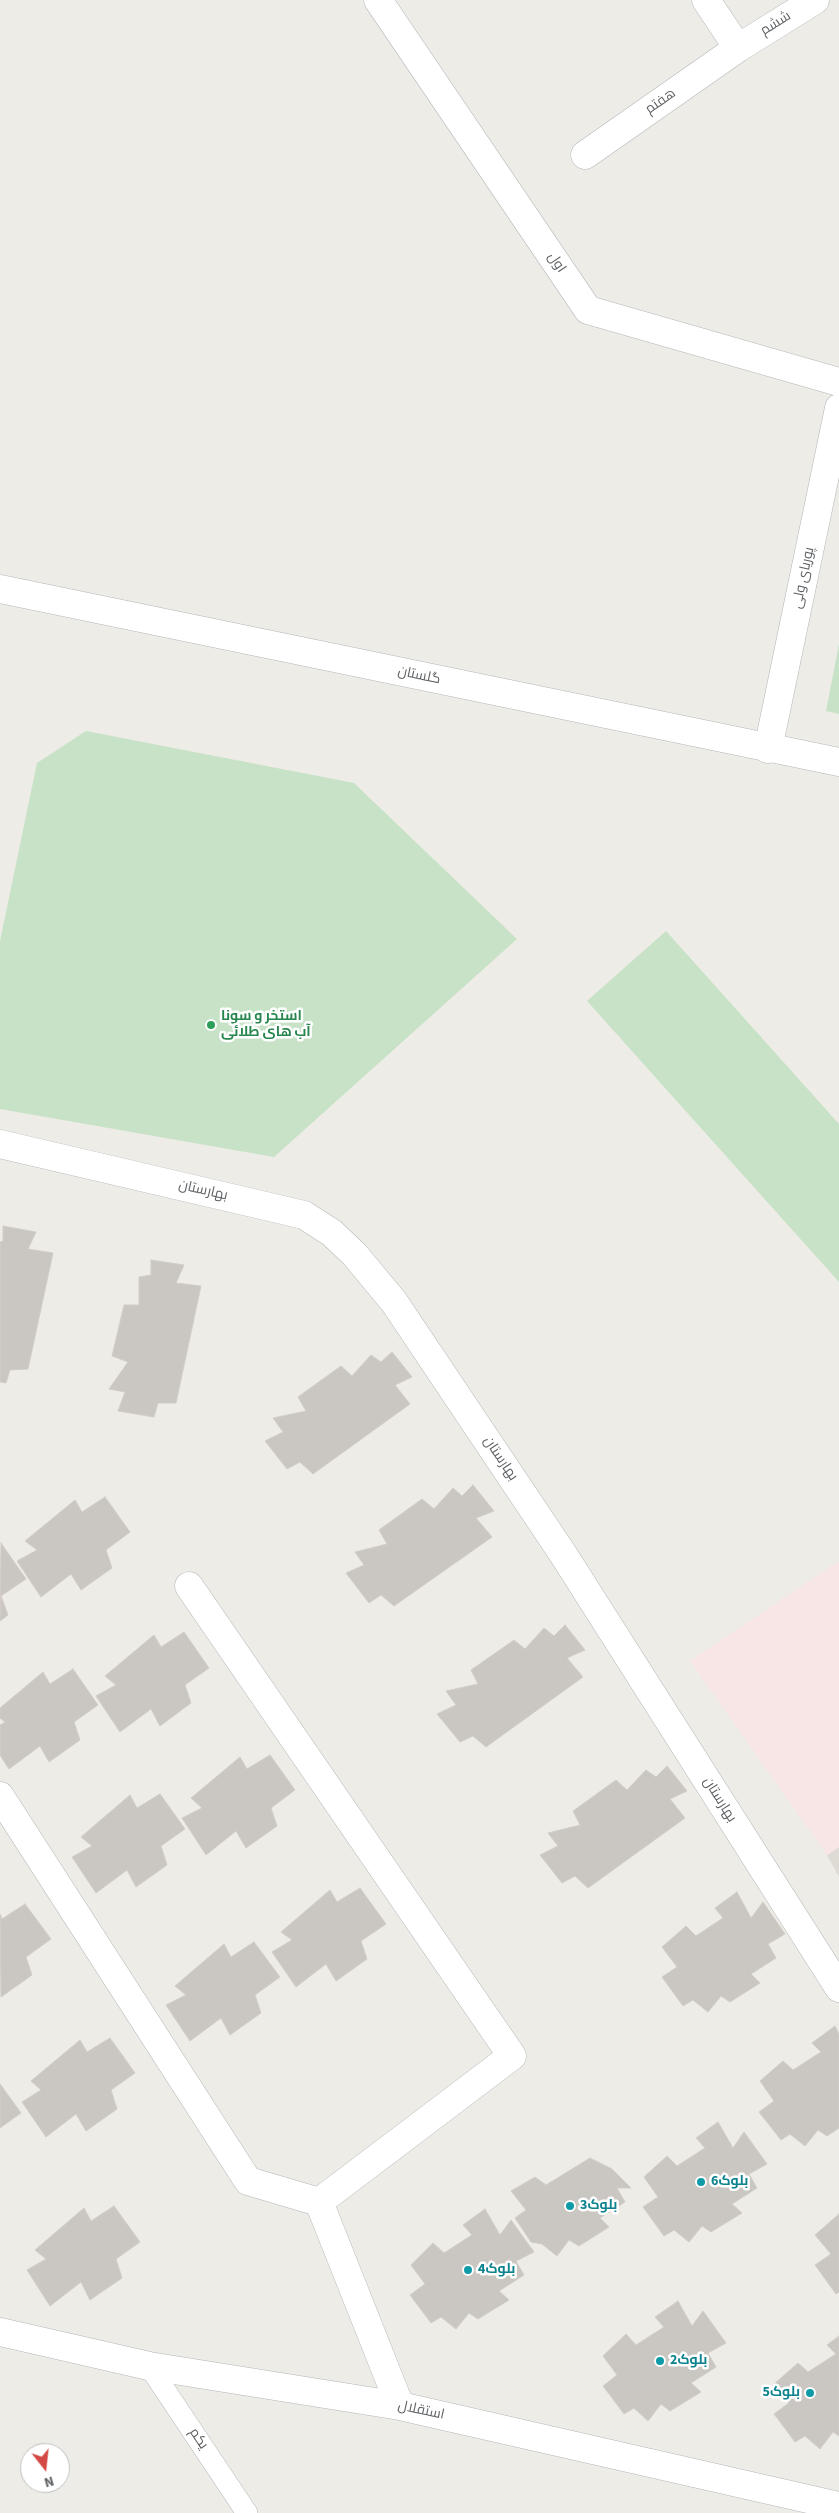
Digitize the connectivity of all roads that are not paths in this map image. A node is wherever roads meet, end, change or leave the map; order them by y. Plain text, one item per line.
1 (378, 0) edge
2 (706, 0) edge
3 (814, 0) edge
4 (738, 48) junction
5 (585, 155) dead end
6 (839, 382) edge
7 (839, 408) edge
8 (0, 589) edge
9 (768, 749) junction
10 (839, 762) edge
11 (0, 1144) edge
12 (190, 1586) dead end
13 (0, 1796) edge
14 (839, 1988) edge
15 (319, 2202) junction
16 (0, 2332) edge
17 (149, 2366) junction
18 (400, 2406) junction
19 (839, 2506) edge
20 (247, 2513) edge

1 - 6 street, اول
2 - 4 street
3 - 4 street, ششم
4 - 5 street, هفتم
7 - 9 street, پوریای ولی
8 - 9 street, گلستان
9 - 10 street, گلستان
11 - 14 street, بهارستان
12 - 15 street
13 - 15 street
15 - 18 street
16 - 17 street, استقلال
17 - 18 street, استقلال
17 - 20 lane, یکم
18 - 19 street, استقلال

